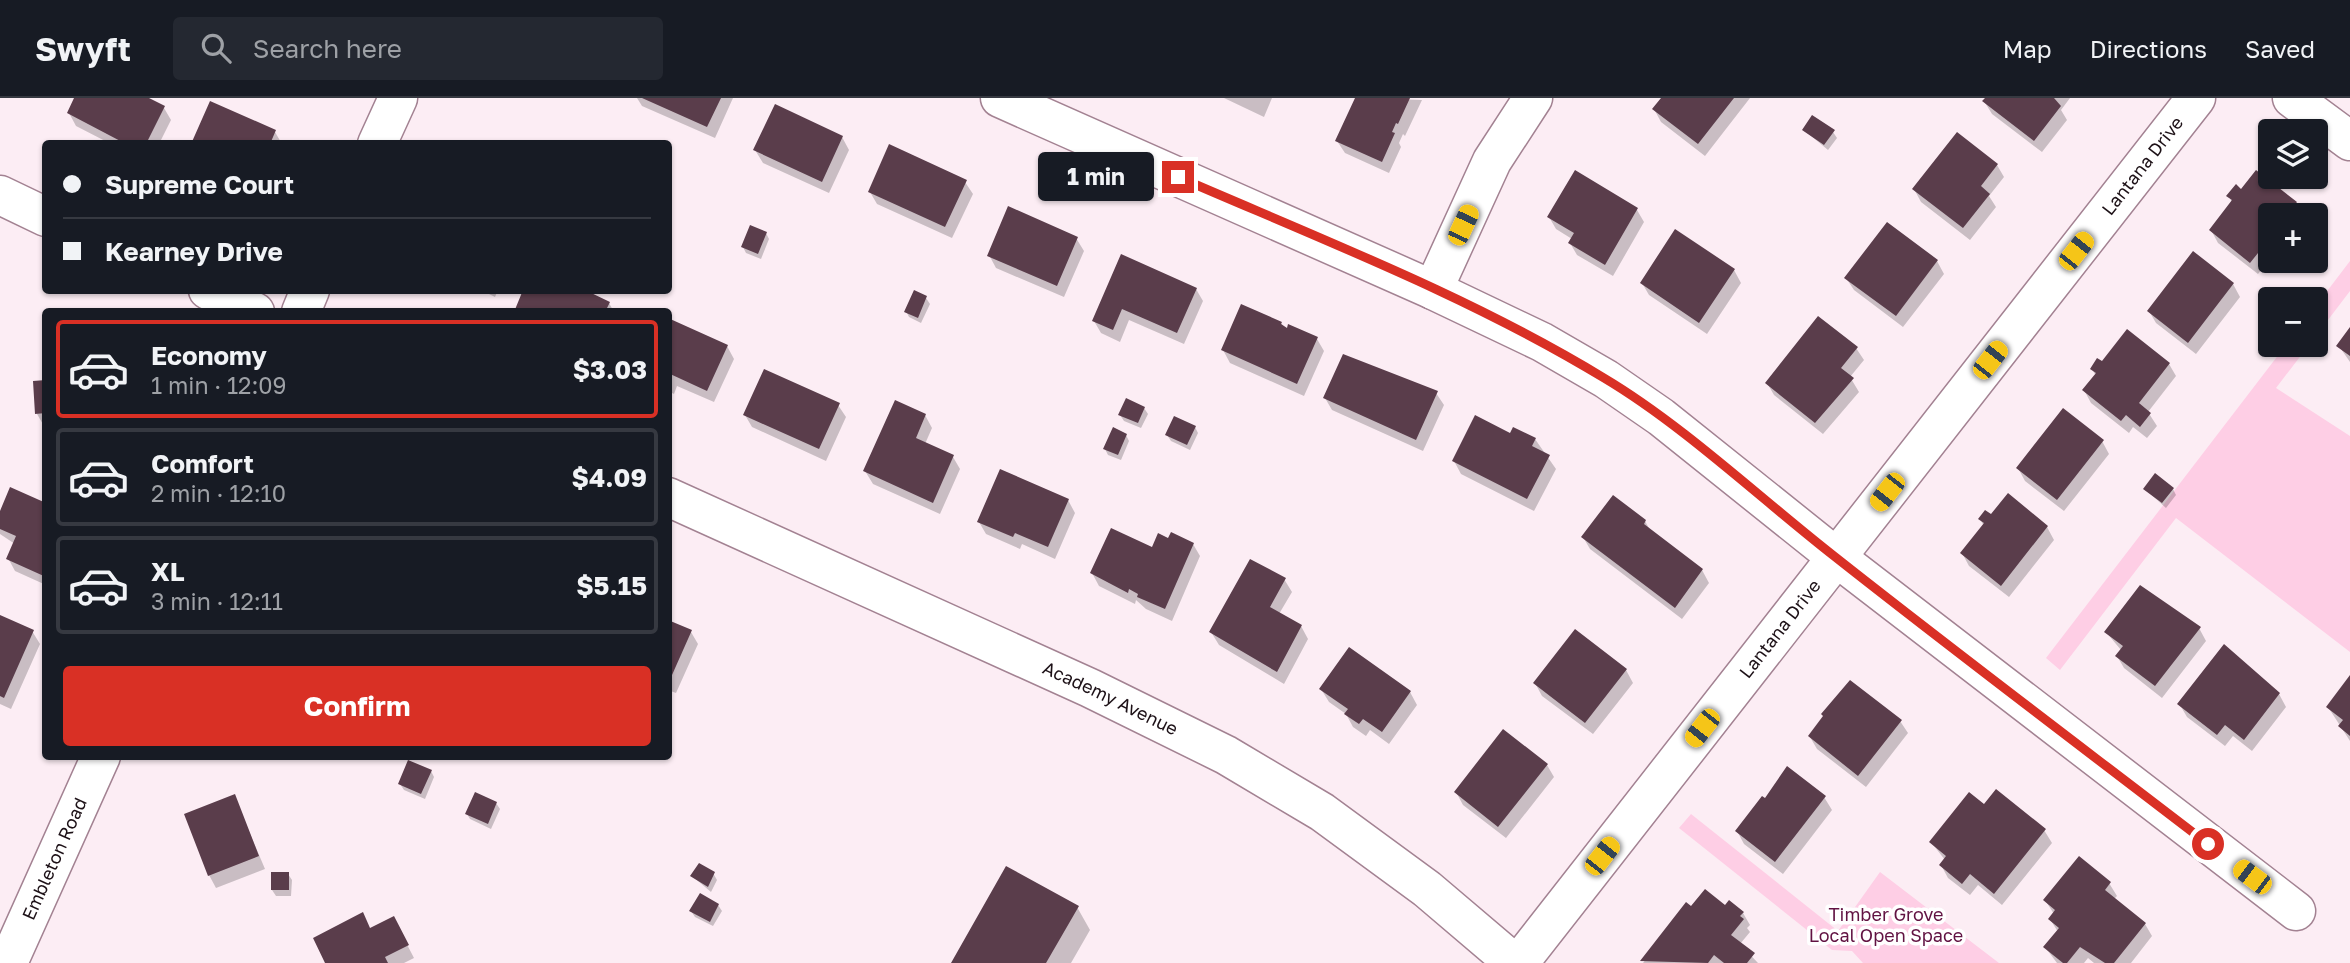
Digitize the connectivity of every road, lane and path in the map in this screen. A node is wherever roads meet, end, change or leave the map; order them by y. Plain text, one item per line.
1 (398, 98) edge
2 (1000, 98) edge
3 (1533, 98) edge
4 (2196, 98) edge
5 (2292, 98) edge
6 (379, 140) edge
7 (2350, 141) edge
8 (0, 195) edge
9 (42, 215) edge
10 (1433, 290) junction
11 (217, 294) edge
12 (246, 308) edge
13 (672, 499) edge
14 (1836, 557) junction
15 (99, 760) edge
16 (2296, 911) dead end
17 (8, 963) edge
18 (1517, 963) edge

1 - 6 street
2 - 10 street
3 - 10 street
4 - 14 street, Lantana Drive
5 - 7 street
8 - 9 street
10 - 14 street
11 - 12 street
13 - 18 street, Academy Avenue
14 - 16 street
14 - 18 street, Lantana Drive
15 - 17 street, Embleton Road

